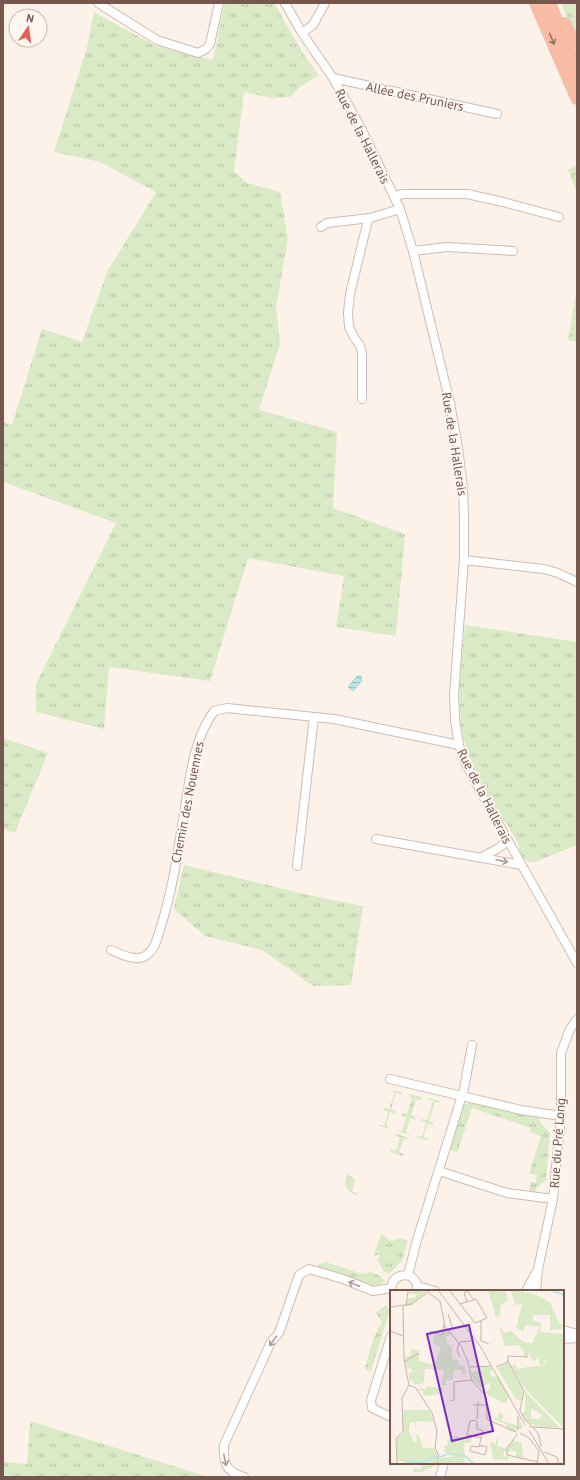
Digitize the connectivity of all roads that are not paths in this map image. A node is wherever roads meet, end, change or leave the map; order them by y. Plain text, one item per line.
1 (98, 3) edge
2 (219, 3) edge
3 (285, 3) edge
4 (325, 3) edge
5 (536, 3) edge
6 (549, 3) edge
7 (556, 3) edge
8 (302, 33) junction
9 (577, 42) edge
10 (577, 71) edge
11 (333, 78) junction
12 (577, 98) edge
13 (497, 114) dead end
14 (394, 196) junction
15 (400, 209) junction
16 (559, 217) dead end
17 (370, 218) junction
18 (321, 227) dead end
19 (413, 251) junction
20 (513, 251) dead end
21 (362, 399) dead end
22 (464, 560) junction
23 (577, 582) edge
24 (314, 717) junction
25 (459, 745) junction
26 (376, 839) dead end
27 (508, 841) junction
28 (482, 857) junction
29 (521, 865) junction
30 (297, 866) dead end
31 (111, 950) dead end
32 (577, 963) edge
33 (577, 1019) edge
34 (472, 1045) dead end
35 (390, 1079) dead end
36 (462, 1097) junction
37 (561, 1116) junction
38 (439, 1171) junction
39 (553, 1199) junction
40 (538, 1269) junction
41 (408, 1275) junction
42 (391, 1289) edge
43 (417, 1289) edge
44 (527, 1290) edge
45 (536, 1290) edge
46 (564, 1330) edge
47 (577, 1334) edge
48 (577, 1338) edge
49 (390, 1339) edge
50 (564, 1339) edge
51 (390, 1417) edge
52 (444, 1464) edge
53 (244, 1477) edge
54 (440, 1477) edge

1 - 2 street
3 - 8 street, Rue de la Hallerais
4 - 8 street
5 -> 12 highway
6 - 10 highway
7 - 9 highway
8 - 11 street, Rue de la Hallerais
11 - 13 street, Allée des Pruniers
11 - 14 street, Rue de la Hallerais
14 - 15 street, Rue de la Hallerais
14 - 16 street
15 - 17 street
15 - 19 street, Rue de la Hallerais
17 - 18 street
17 - 21 street
19 - 20 street
19 - 22 street, Rue de la Hallerais
22 - 23 street
22 - 25 street, Rue de la Hallerais
24 - 25 street, Chemin des Nouennes
24 - 30 street
24 - 31 street, Chemin des Nouennes
25 - 27 street, Rue de la Hallerais
26 - 28 street
27 - 28 street
27 - 29 street, Rue de la Hallerais
28 -> 29 street
29 - 32 street, Rue de la Hallerais
33 - 37 street, Rue du Pré Long
34 - 36 street
35 - 36 street
36 - 37 street
36 - 38 street
37 - 39 street, Rue du Pré Long
38 - 39 street
38 - 41 street
39 - 40 street, Rue du Pré Long
40 - 44 street, Rue du Pré Long
40 - 45 street, Rue du Pré Long
41 - 42 street
41 - 43 street
42 -> 53 street
46 - 47 street
48 - 50 street
49 - 51 street
52 - 54 street

